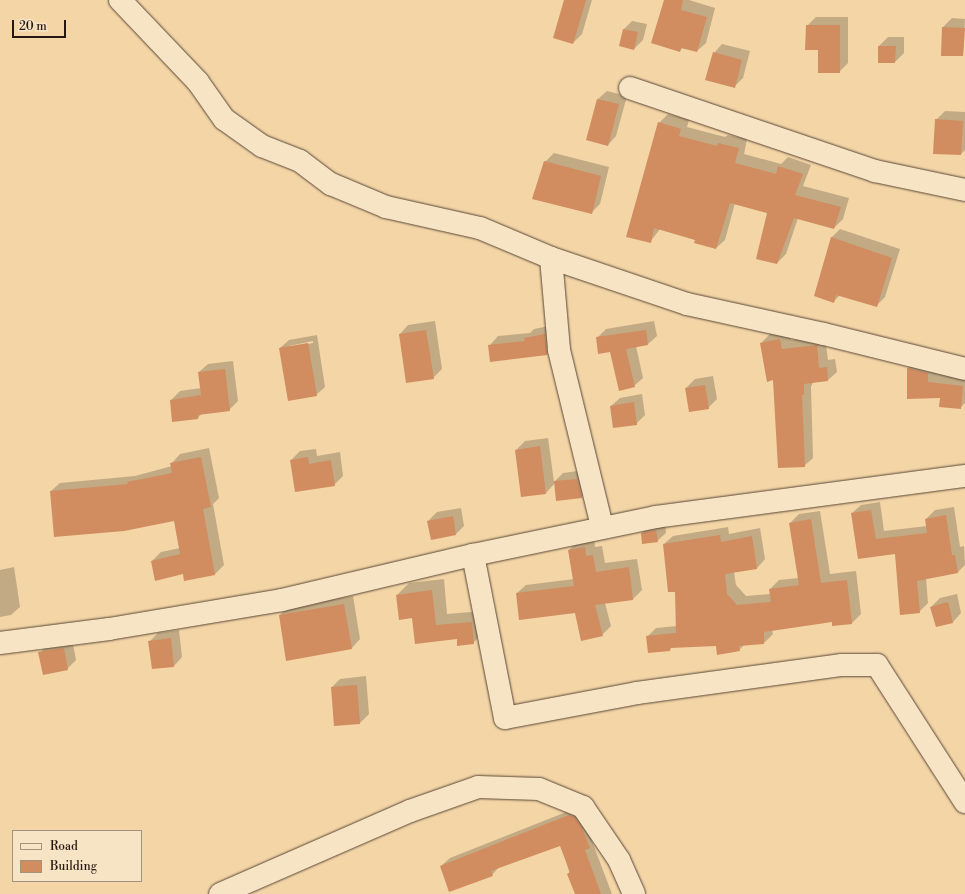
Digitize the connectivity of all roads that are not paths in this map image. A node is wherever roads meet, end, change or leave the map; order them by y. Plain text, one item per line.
1 (120, 0) edge
2 (630, 88) dead end
3 (965, 190) edge
4 (551, 258) junction
5 (965, 369) edge
6 (965, 476) edge
7 (602, 527) junction
8 (473, 555) junction
9 (0, 644) edge
10 (965, 802) edge
11 (220, 894) edge
12 (634, 894) edge

1 - 4 street
2 - 3 street
4 - 5 street
4 - 7 street
6 - 7 street
7 - 8 street
8 - 9 street
8 - 10 street
11 - 12 street

